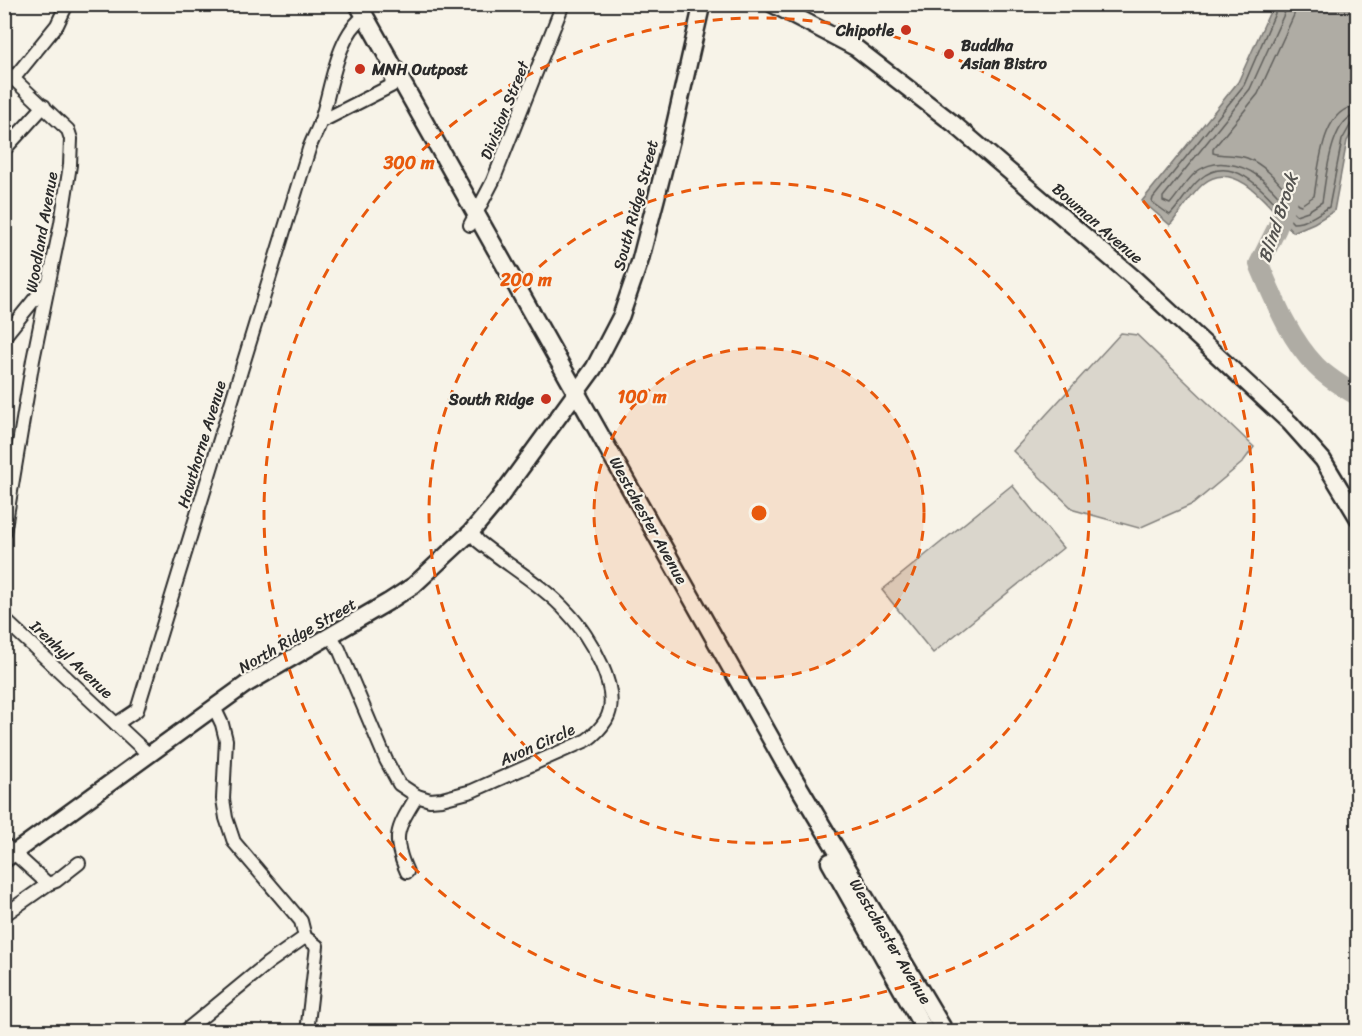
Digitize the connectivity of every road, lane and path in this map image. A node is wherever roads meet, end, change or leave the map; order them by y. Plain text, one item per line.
1 (67, 4) edge
2 (345, 4) edge
3 (563, 4) edge
4 (702, 4) edge
5 (771, 4) edge
6 (359, 14) edge
7 (393, 67) junction
8 (9, 74) edge
9 (391, 86) junction
10 (44, 106) junction
11 (320, 122) junction
12 (4, 150) edge
13 (473, 219) junction
14 (49, 282) junction
15 (4, 337) edge
16 (573, 397) junction
17 (1358, 518) edge
18 (4, 532) edge
19 (471, 532) junction
20 (4, 619) edge
21 (330, 635) junction
22 (214, 706) junction
23 (116, 724) junction
24 (148, 754) junction
25 (417, 796) junction
26 (8, 852) edge
27 (79, 863) dead end
28 (407, 872) dead end
29 (48, 884) junction
30 (4, 915) edge
31 (305, 937) junction
32 (184, 1032) edge
33 (307, 1032) edge
34 (926, 1032) edge
35 (945, 1032) edge

1 - 8 street
2 - 6 main road, Westchester Avenue
3 - 13 street, Division Street
4 - 16 street, South Ridge Street
5 - 17 street, Bowman Avenue
6 - 7 main road, Westchester Avenue
6 - 9 main road, Westchester Avenue
6 - 11 street, Hawthorne Avenue
7 - 9 street
7 - 13 main road, Westchester Avenue
8 - 10 street, Woodland Avenue
9 - 11 street
9 - 13 main road, Westchester Avenue
10 - 12 street
10 - 14 street, Woodland Avenue
11 - 23 street, Hawthorne Avenue
13 - 16 main road, Westchester Avenue
14 - 15 street
14 - 18 street, Woodland Avenue
16 - 19 street, North Ridge Street
16 - 34 main road, Westchester Avenue
16 - 35 main road, Westchester Avenue
19 - 21 street, North Ridge Street
19 - 25 street, Avon Circle
20 - 23 street, Irenhyl Avenue
21 - 22 street, North Ridge Street
21 - 25 street
22 - 24 street, North Ridge Street
22 - 31 street
23 - 24 street
24 - 26 street, North Ridge Street
25 - 28 street
26 - 29 street
27 - 29 street
29 - 30 street
31 - 32 street
31 - 33 street

